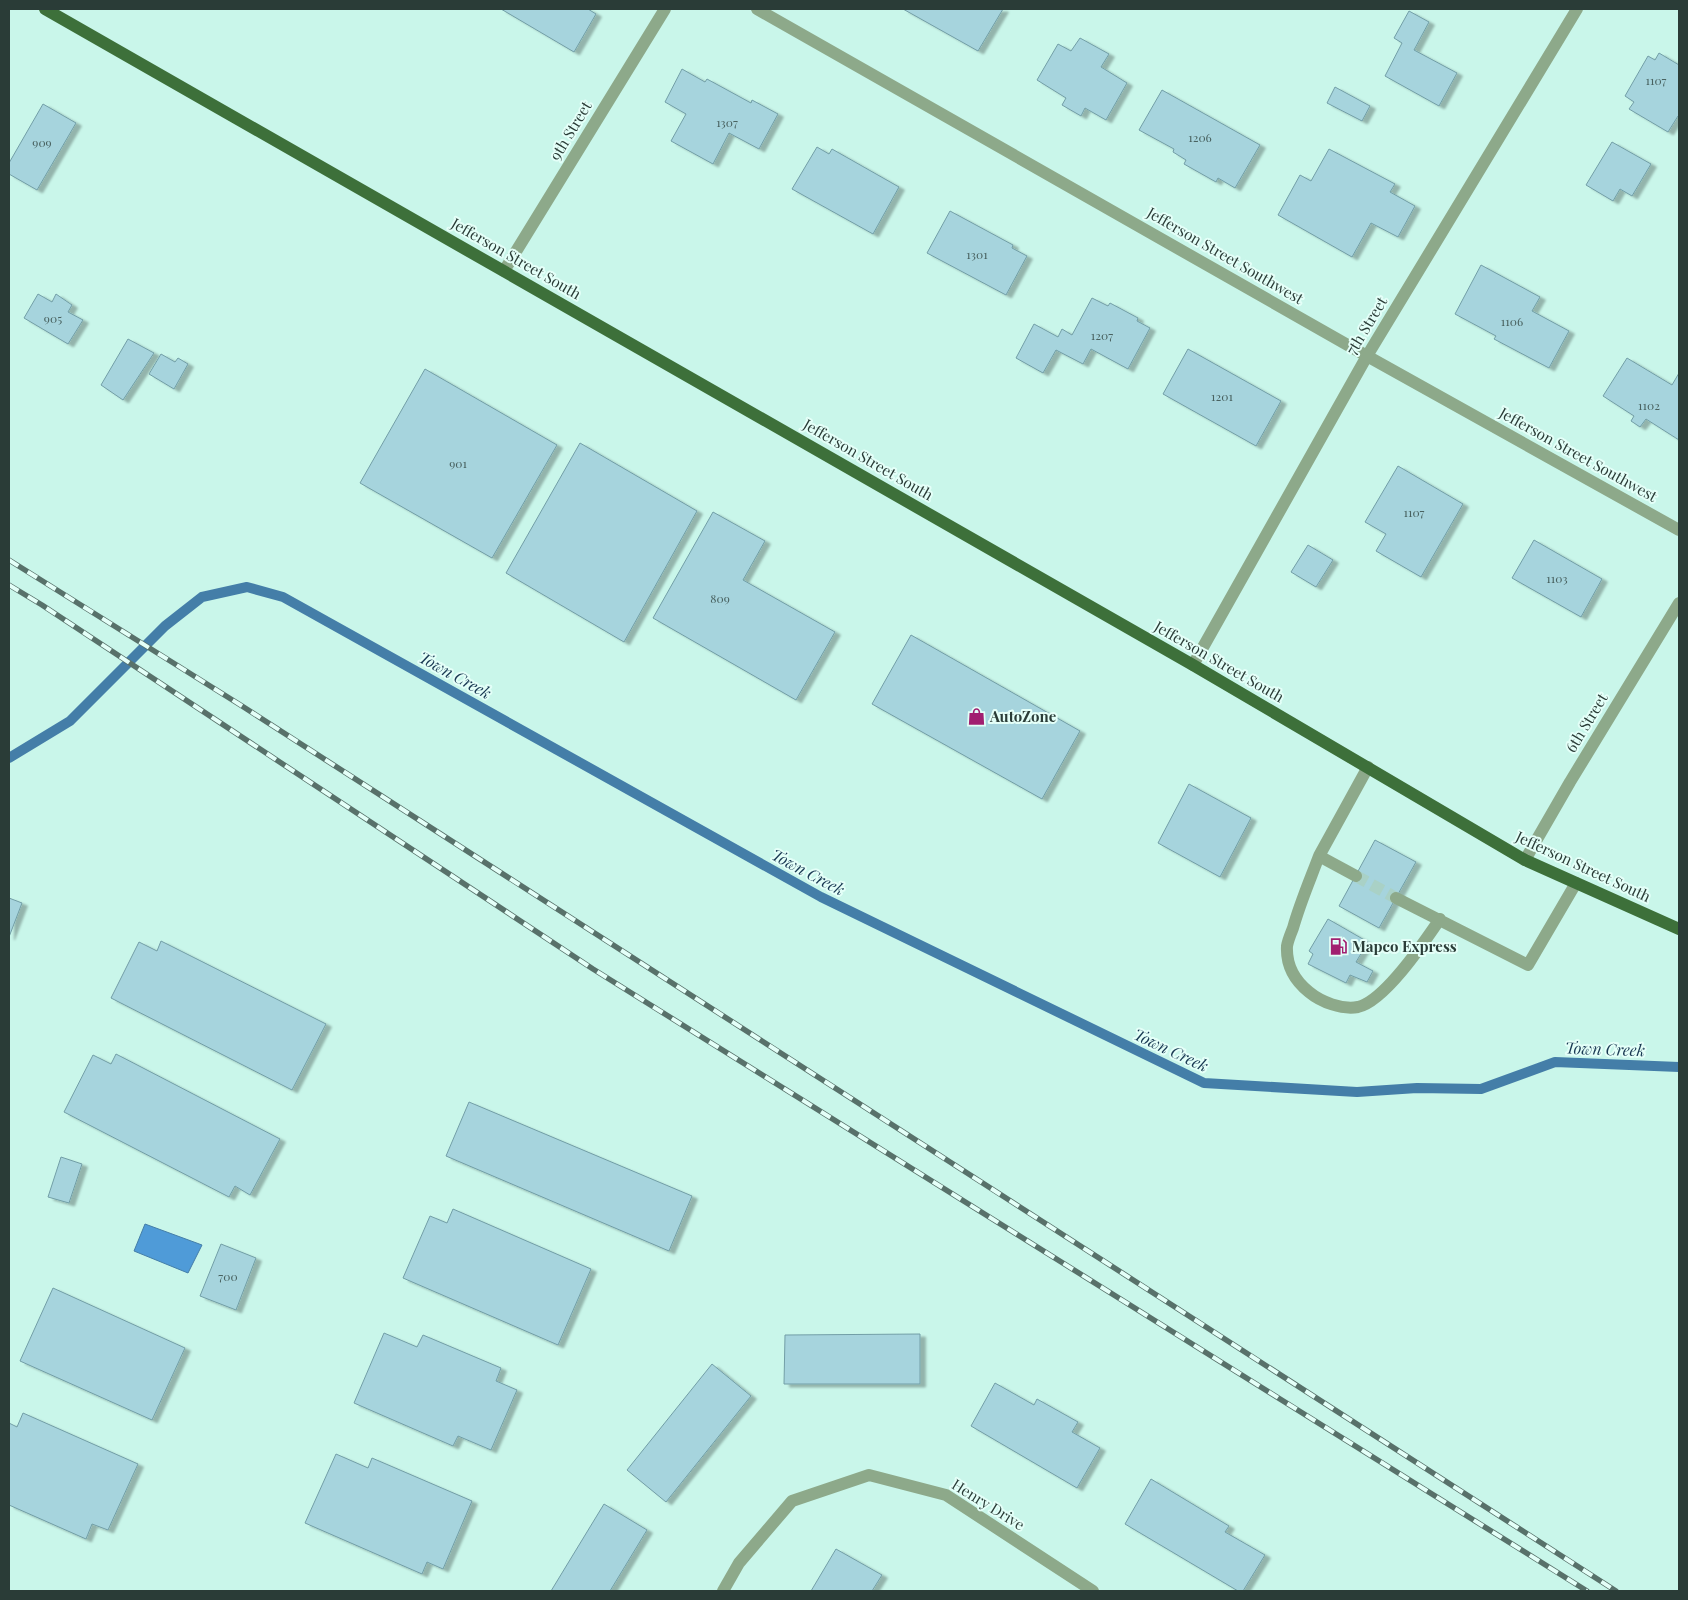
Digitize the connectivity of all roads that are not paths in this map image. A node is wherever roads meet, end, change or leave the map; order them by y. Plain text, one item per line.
1 (45, 9) edge
2 (665, 9) edge
3 (757, 9) edge
4 (1577, 9) edge
5 (504, 271) junction
6 (1367, 356) junction
7 (1679, 530) edge
8 (1679, 603) edge
9 (1193, 665) junction
10 (1368, 767) junction
11 (1319, 856) junction
12 (1525, 860) junction
13 (1356, 876) tunnel mouth
14 (1576, 882) junction
15 (1396, 898) tunnel mouth
16 (1440, 919) junction
17 (1679, 929) edge
18 (723, 1591) edge
19 (1093, 1591) edge

1 - 5 main road, Jefferson Street South
2 - 5 street, 9th Street
3 - 6 street, Jefferson Street Southwest
4 - 6 street, 7th Street
5 - 9 main road, Jefferson Street South
6 - 7 street, Jefferson Street Southwest
6 - 9 street, 7th Street
8 - 12 street, 6th Street
9 - 10 main road, Jefferson Street South
10 - 11 street
10 - 12 main road, Jefferson Street South
11 - 13 street
11 - 16 street
12 - 14 main road, Jefferson Street South
14 - 16 street
14 - 17 main road, Jefferson Street South
15 - 16 street
18 - 19 street, Henry Drive

